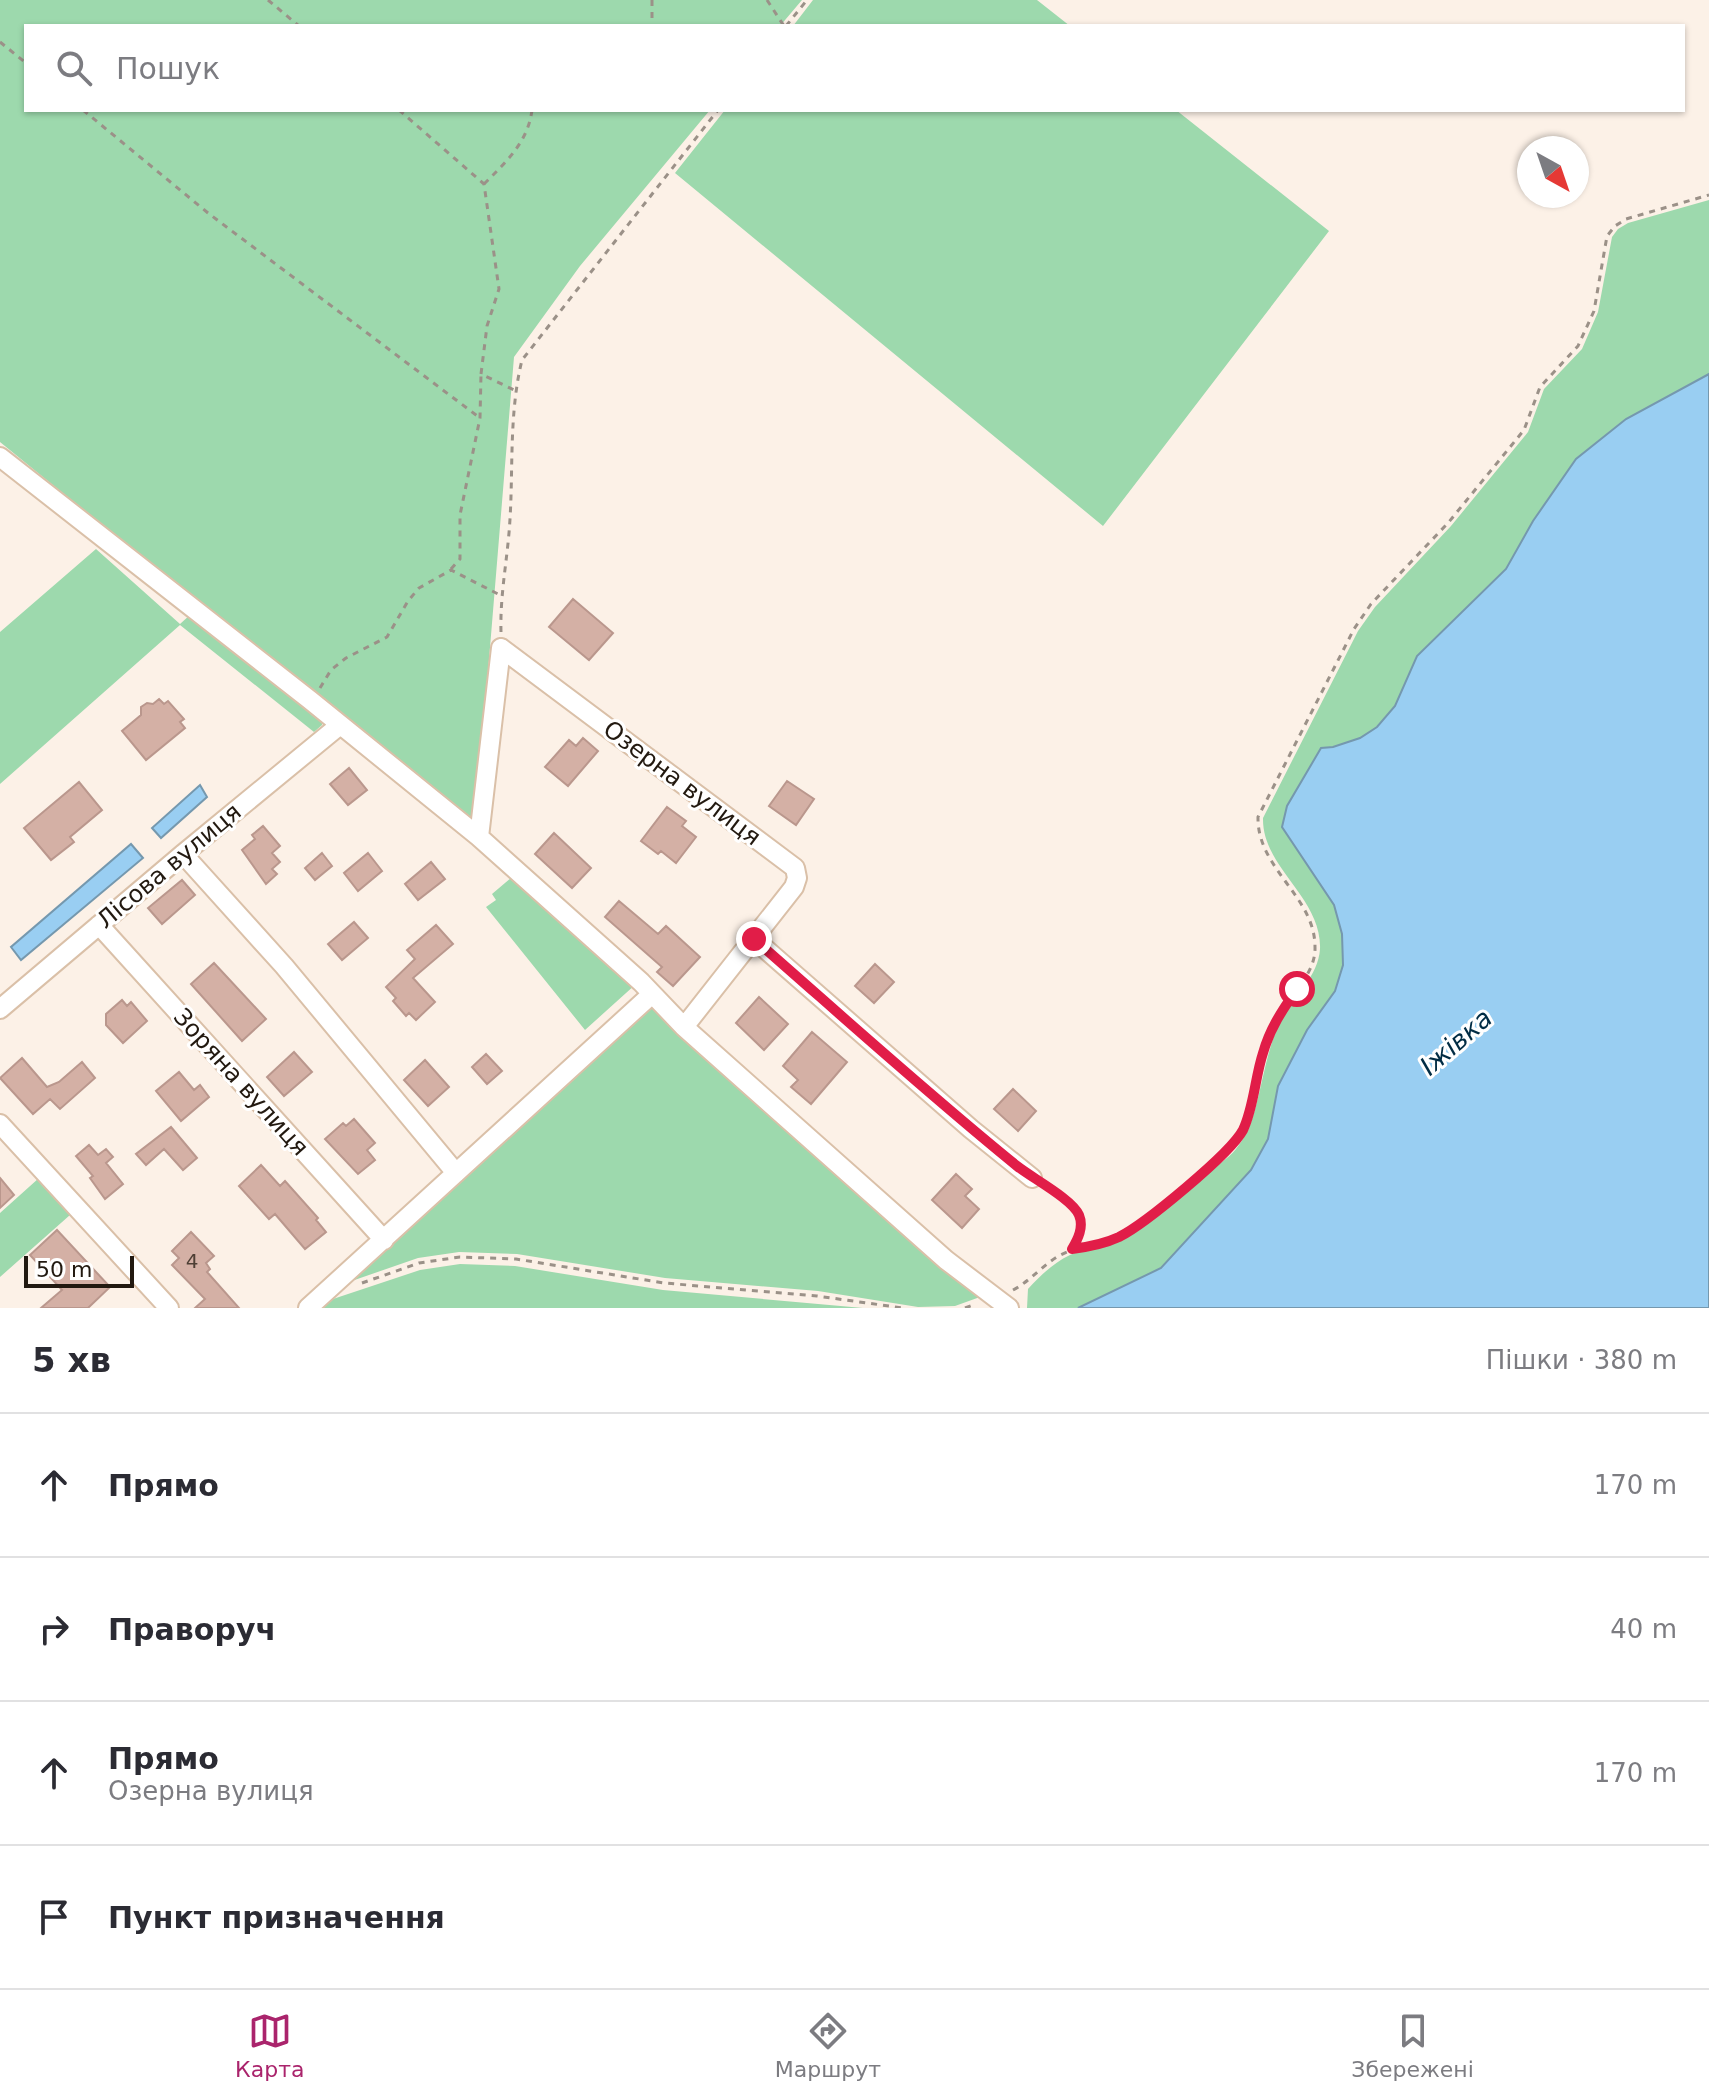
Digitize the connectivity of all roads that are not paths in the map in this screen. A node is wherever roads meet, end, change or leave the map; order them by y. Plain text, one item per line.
1 (0, 457) edge
2 (340, 725) junction
3 (479, 837) junction
4 (183, 854) junction
5 (99, 925) junction
6 (754, 939) junction
7 (651, 995) junction
8 (0, 1009) edge
9 (684, 1027) junction
10 (0, 1124) edge
11 (456, 1173) junction
12 (1032, 1178) road end
13 (384, 1240) junction
14 (1001, 1302) edge
15 (169, 1308) edge
16 (308, 1308) edge

1 - 2 street
2 - 3 street
2 - 4 street, Лісова вулиця
3 - 6 street, Озерна вулиця
3 - 7 street
4 - 5 street, Лісова вулиця
4 - 11 street
5 - 8 street, Лісова вулиця
5 - 13 street, Зоряна вулиця
6 - 9 street, Озерна вулиця
6 - 12 street
7 - 9 street
7 - 11 street
9 - 14 street
10 - 15 street
11 - 13 street
13 - 16 street

